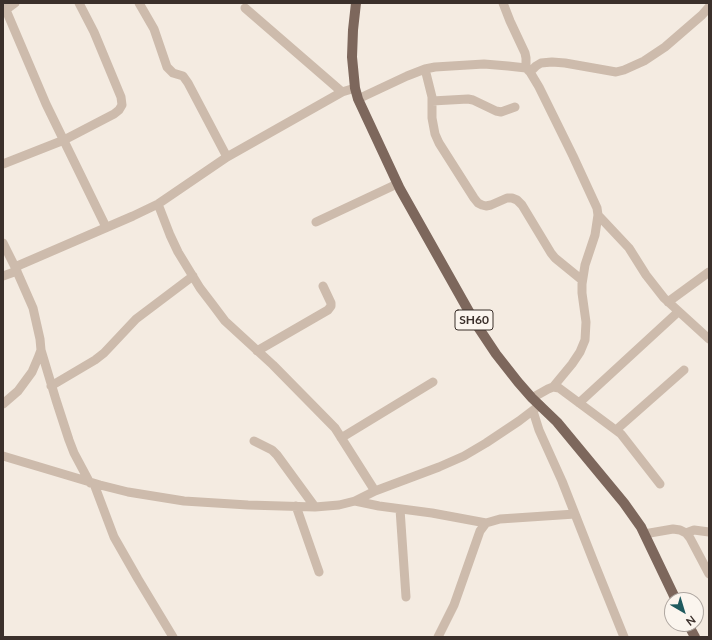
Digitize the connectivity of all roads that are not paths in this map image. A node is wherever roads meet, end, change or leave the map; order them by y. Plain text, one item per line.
1 (15, 3) edge
2 (79, 3) edge
3 (139, 3) edge
4 (356, 3) edge
5 (503, 3) edge
6 (709, 6) edge
7 (4, 8) edge
8 (245, 8) dead end
9 (425, 69) junction
10 (528, 70) junction
11 (355, 88) junction
12 (342, 92) junction
13 (358, 99) junction
14 (432, 101) junction
15 (515, 107) dead end
16 (64, 140) junction
17 (227, 157) junction
18 (3, 164) edge
19 (397, 184) junction
20 (158, 204) junction
21 (598, 215) junction
22 (316, 222) dead end
23 (106, 227) junction
24 (3, 243) edge
25 (16, 269) junction
26 (709, 272) edge
27 (3, 276) edge
28 (193, 276) junction
29 (582, 280) junction
30 (323, 286) dead end
31 (668, 302) junction
32 (678, 312) junction
33 (709, 339) edge
34 (41, 350) junction
35 (258, 351) junction
36 (684, 370) dead end
37 (433, 382) dead end
38 (51, 386) junction
39 (553, 387) junction
40 (532, 398) junction
41 (579, 403) junction
42 (3, 404) edge
43 (537, 408) junction
44 (616, 430) junction
45 (341, 438) junction
46 (254, 441) dead end
47 (3, 456) edge
48 (92, 483) junction
49 (660, 484) dead end
50 (375, 491) junction
51 (355, 501) junction
52 (296, 506) junction
53 (314, 507) junction
54 (400, 509) junction
55 (575, 514) junction
56 (486, 524) junction
57 (709, 532) edge
58 (686, 533) junction
59 (644, 534) junction
60 (319, 572) dead end
61 (709, 574) edge
62 (672, 592) edge
63 (406, 597) dead end
64 (173, 637) edge
65 (438, 637) edge
66 (624, 637) edge

1 - 7 street
2 - 16 street
3 - 17 street
4 - 11 main road, SH60
5 - 10 street
6 - 10 street
7 - 16 street
8 - 12 street
9 - 10 street
9 - 13 street
9 - 14 street
10 - 21 street
11 - 12 street
11 - 13 main road, SH60
12 - 17 street
13 - 19 main road, SH60
14 - 15 street
14 - 29 street
16 - 18 street
16 - 23 street
17 - 20 street
19 - 22 street
19 - 40 main road, SH60
20 - 23 street
20 - 28 street
21 - 29 street
21 - 31 street
23 - 25 street
24 - 25 street
25 - 27 street
25 - 34 street
26 - 31 street
28 - 35 street
28 - 38 street
29 - 39 street
30 - 35 street
31 - 32 street
32 - 33 street
32 - 41 street
34 - 38 street
34 - 42 street
35 - 45 street
36 - 44 street
37 - 45 street
38 - 48 street
39 - 40 street
39 - 41 street
40 - 43 main road, SH60
41 - 44 street
43 - 50 street
43 - 55 street
43 - 59 main road, SH60
44 - 49 street
45 - 50 street
46 - 53 street
47 - 48 street
48 - 52 street
48 - 64 street
50 - 51 street
51 - 53 street
51 - 54 street
52 - 53 street
52 - 60 street
54 - 56 street
54 - 63 street
55 - 56 street
55 - 66 street
56 - 65 street
57 - 58 street
58 - 59 street
58 - 61 street
59 - 62 main road, SH60

